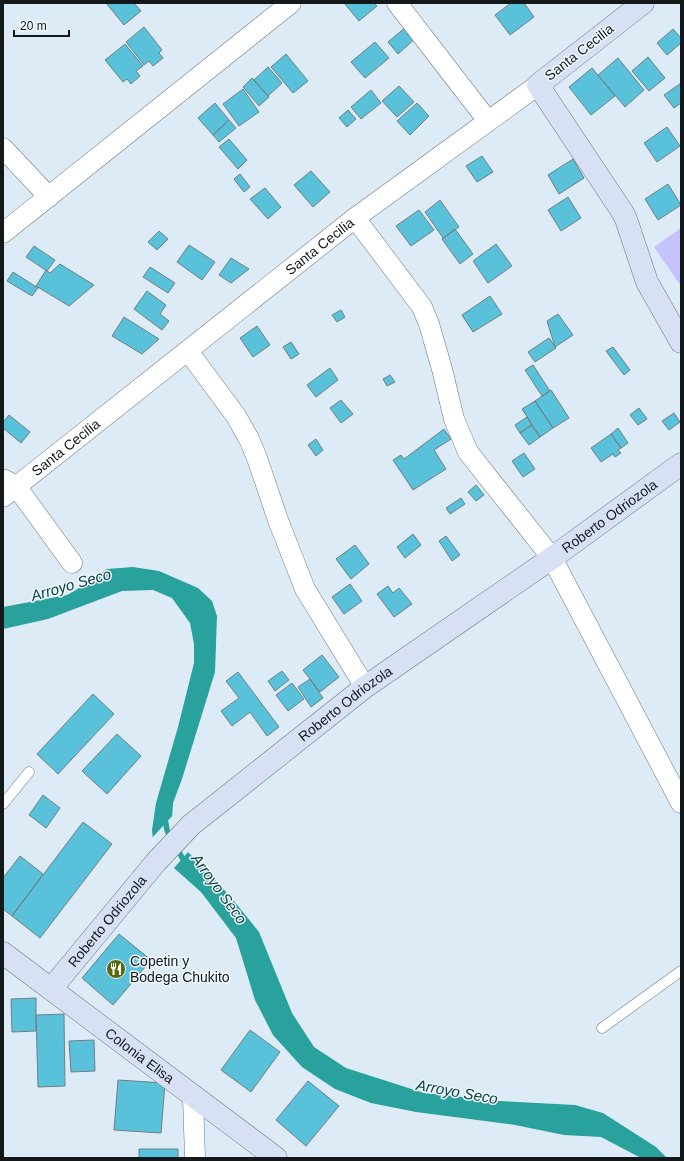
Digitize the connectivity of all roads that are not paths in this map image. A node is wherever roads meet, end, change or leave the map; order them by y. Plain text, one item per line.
1 (291, 3) edge
2 (397, 3) edge
3 (643, 3) edge
4 (538, 85) junction
5 (488, 121) junction
6 (3, 148) edge
7 (49, 197) junction
8 (355, 218) junction
9 (3, 233) edge
10 (681, 342) edge
11 (188, 351) junction
12 (681, 464) edge
13 (7, 487) edge
14 (552, 558) junction
15 (72, 563) dead end
16 (365, 687) junction
17 (29, 772) dead end
18 (681, 803) edge
19 (3, 804) edge
20 (3, 953) edge
21 (681, 971) edge
22 (51, 989) junction
23 (602, 1028) dead end
24 (193, 1097) junction
25 (195, 1158) edge
26 (276, 1158) edge

1 - 7 street
2 - 5 street
3 - 4 street, Santa Cecilia
4 - 5 street, Santa Cecilia
4 - 10 street
5 - 8 street, Santa Cecilia
6 - 7 street
7 - 9 street
8 - 11 street, Santa Cecilia
8 - 14 street
11 - 13 street, Santa Cecilia
11 - 16 street
12 - 14 street, Roberto Odriozola
13 - 15 street
14 - 16 street, Roberto Odriozola
14 - 18 street
16 - 22 street, Roberto Odriozola
17 - 19 lane
20 - 22 street, Colonia Elisa
21 - 23 lane
22 - 24 street, Colonia Elisa
24 - 25 street
24 - 26 street, Colonia Elisa

